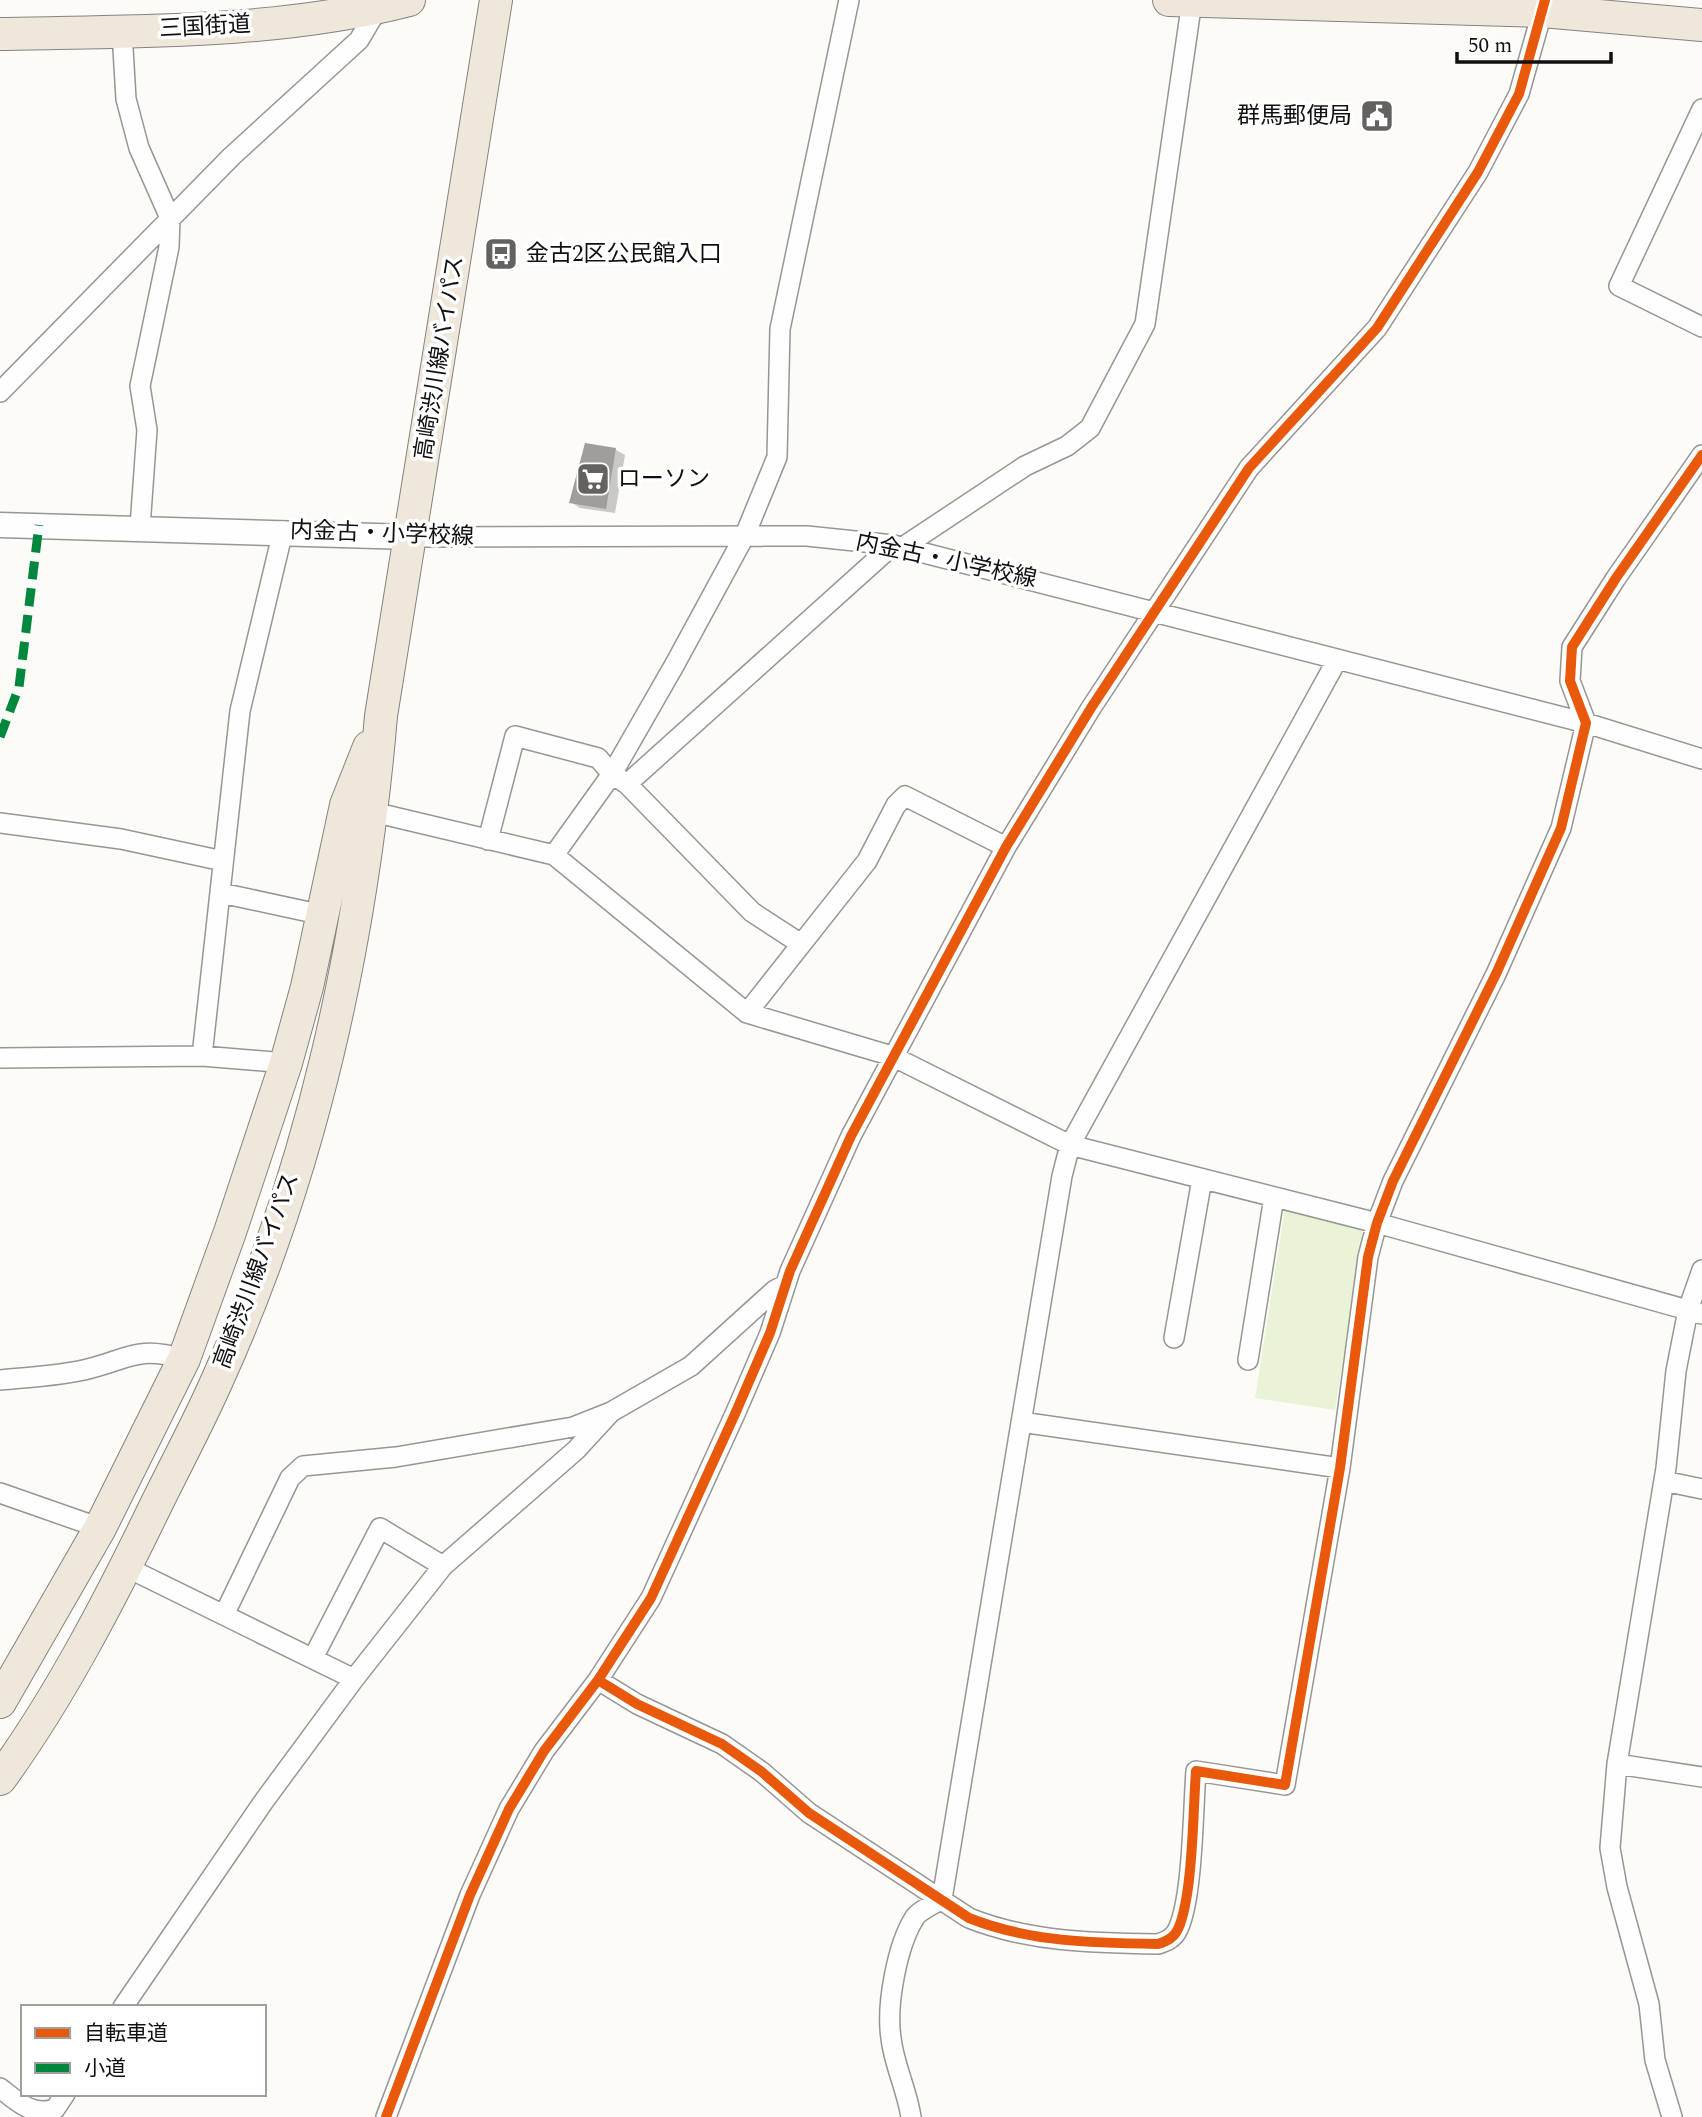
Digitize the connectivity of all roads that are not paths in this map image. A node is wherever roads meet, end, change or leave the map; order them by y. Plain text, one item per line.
1 (409, 0) edge
2 (496, 0) edge
3 (849, 0) edge
4 (1180, 1) edge
5 (1291, 1) edge
6 (1345, 3) edge
7 (365, 6) edge
8 (1544, 6) edge
9 (1702, 25) edge
10 (122, 32) junction
11 (0, 34) edge
12 (1702, 109) edge
13 (170, 218) junction
14 (1702, 327) edge
15 (0, 392) edge
16 (1702, 455) edge
17 (0, 525) edge
18 (140, 527) junction
19 (283, 531) junction
20 (745, 535) junction
21 (411, 537) junction
22 (898, 546) junction
23 (1156, 612) junction
24 (1337, 660) junction
25 (381, 716) junction
26 (1586, 723) junction
27 (1702, 759) edge
28 (620, 779) junction
29 (373, 812) junction
30 (0, 823) edge
31 (488, 839) junction
32 (1006, 847) junction
33 (554, 855) junction
34 (223, 861) junction
35 (221, 893) junction
36 (323, 915) junction
37 (801, 944) junction
38 (747, 1013) junction
39 (202, 1056) junction
40 (892, 1056) junction
41 (0, 1058) edge
42 (286, 1063) junction
43 (1070, 1145) junction
44 (1202, 1179) junction
45 (1275, 1197) junction
46 (1377, 1223) junction
47 (1702, 1270) edge
48 (785, 1285) junction
49 (1695, 1312) edge
50 (1174, 1338) dead end
51 (184, 1359) junction
52 (1248, 1360) dead end
53 (0, 1380) edge
54 (611, 1412) junction
55 (1021, 1422) junction
56 (1340, 1468) junction
57 (1664, 1481) junction
58 (1702, 1489) edge
59 (0, 1493) edge
60 (100, 1528) junction
61 (443, 1566) junction
62 (126, 1567) junction
63 (224, 1615) junction
64 (313, 1658) junction
65 (354, 1679) junction
66 (598, 1680) junction
67 (0, 1702) edge
68 (1617, 1764) junction
69 (1702, 1777) edge
70 (0, 1779) edge
71 (942, 1899) junction
72 (124, 2005) edge
73 (0, 2088) edge
74 (64, 2096) edge
75 (386, 2117) edge
76 (911, 2117) edge
77 (1672, 2117) edge

1 - 7 main road, 三国街道
2 - 21 main road, 高崎渋川線バイパス
3 - 20 street
4 - 5 main road
4 - 22 street
5 - 6 main road
6 - 8 main road
7 - 10 main road, 三国街道
7 - 13 street
8 - 9 main road
8 - 23 street
10 - 11 main road, 三国街道
10 - 13 street
12 - 14 street
13 - 15 street
13 - 18 street
16 - 26 street
17 - 18 street, 内金古・小学校線
18 - 19 street, 内金古・小学校線
19 - 21 street, 内金古・小学校線
19 - 34 street
20 - 21 street, 内金古・小学校線
20 - 22 street, 内金古・小学校線
20 - 28 street
21 - 25 main road, 高崎渋川線バイパス
22 - 23 street, 内金古・小学校線
22 - 28 street
23 - 24 street, 内金古・小学校線
23 - 32 street
24 - 26 street, 内金古・小学校線
24 - 43 street
25 - 29 main road, 高崎渋川線バイパス
25 - 36 main road, 高崎渋川線バイパス
26 - 27 street, 内金古・小学校線
26 - 46 street
28 - 31 street
28 - 33 street
28 - 37 street
29 - 31 street
29 - 62 main road, 高崎渋川線バイパス
30 - 34 street
31 - 33 street
32 - 37 street
32 - 40 street
33 - 38 street
34 - 35 street
35 - 36 street
35 - 39 street
36 - 42 main road, 高崎渋川線バイパス
37 - 38 street
38 - 40 street
39 - 41 street
39 - 42 street
40 - 43 street
40 - 48 street
42 - 51 main road, 高崎渋川線バイパス
43 - 44 street
43 - 55 street
44 - 45 street
44 - 50 street
45 - 46 street
45 - 52 street
46 - 49 street
46 - 56 street
47 - 49 street
48 - 54 street
48 - 66 street
49 - 57 street
51 - 53 street
51 - 60 main road, 高崎渋川線バイパス
54 - 61 street
54 - 63 street
55 - 56 street
55 - 71 street
56 - 71 street
57 - 58 street
57 - 68 street
59 - 60 street
60 - 67 main road, 高崎渋川線バイパス
61 - 64 street
61 - 65 street
62 - 63 street
62 - 70 main road, 高崎渋川線バイパス
63 - 64 street
64 - 65 street
65 - 72 street
66 - 71 street
66 - 75 street
68 - 69 street
68 - 77 street
71 - 76 street
73 - 74 street

